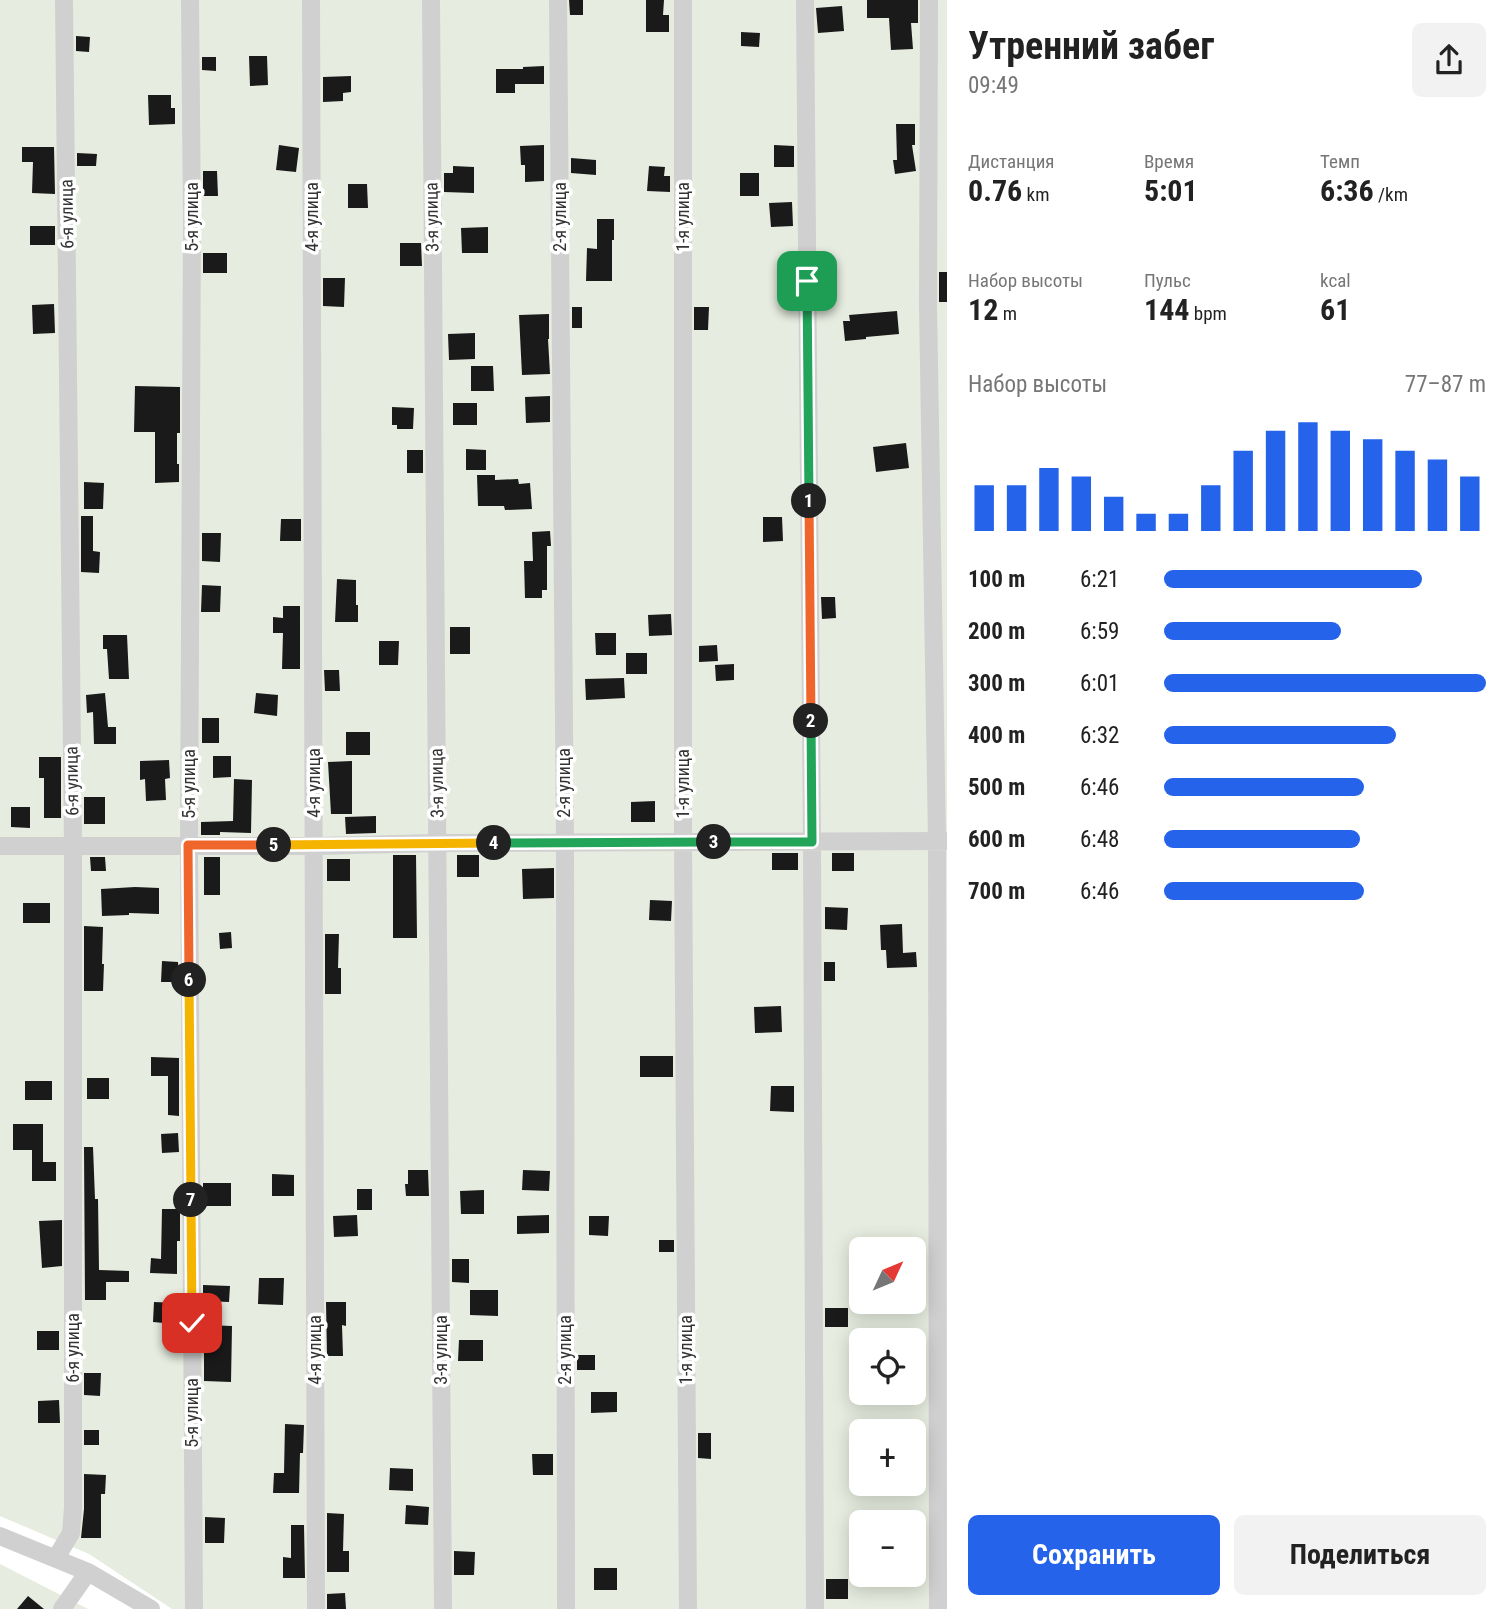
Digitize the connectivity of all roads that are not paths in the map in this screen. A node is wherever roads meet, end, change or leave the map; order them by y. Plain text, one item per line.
1 (64, 0) edge
2 (190, 0) edge
3 (311, 0) edge
4 (431, 0) edge
5 (558, 0) edge
6 (682, 0) edge
7 (805, 0) edge
8 (929, 0) edge
9 (942, 841) edge
10 (683, 842) junction
11 (812, 842) junction
12 (438, 843) junction
13 (565, 843) junction
14 (188, 845) junction
15 (0, 846) edge
16 (73, 846) junction
17 (314, 846) junction
18 (0, 1536) edge
19 (56, 1558) junction
20 (88, 1572) junction
21 (62, 1609) edge
22 (151, 1609) edge
23 (194, 1609) edge
24 (316, 1609) edge
25 (443, 1609) edge
26 (566, 1609) edge
27 (688, 1609) edge
28 (815, 1609) edge
29 (938, 1609) edge

1 - 16 street, 6-я улица
2 - 14 street, 5-я улица
3 - 17 street, 4-я улица
4 - 12 street, 3-я улица
5 - 13 street, 2-я улица
6 - 10 street, 1-я улица
7 - 11 street
8 - 9 street
9 - 11 street
9 - 29 street
10 - 11 street
10 - 13 street
10 - 27 street, 1-я улица
11 - 28 street
12 - 13 street
12 - 17 street
12 - 25 street, 3-я улица
13 - 26 street, 2-я улица
14 - 16 street
14 - 17 street
14 - 23 street, 5-я улица
15 - 16 street
16 - 19 street, 6-я улица
17 - 24 street, 4-я улица
18 - 19 street
19 - 20 street
20 - 21 street
20 - 22 street

